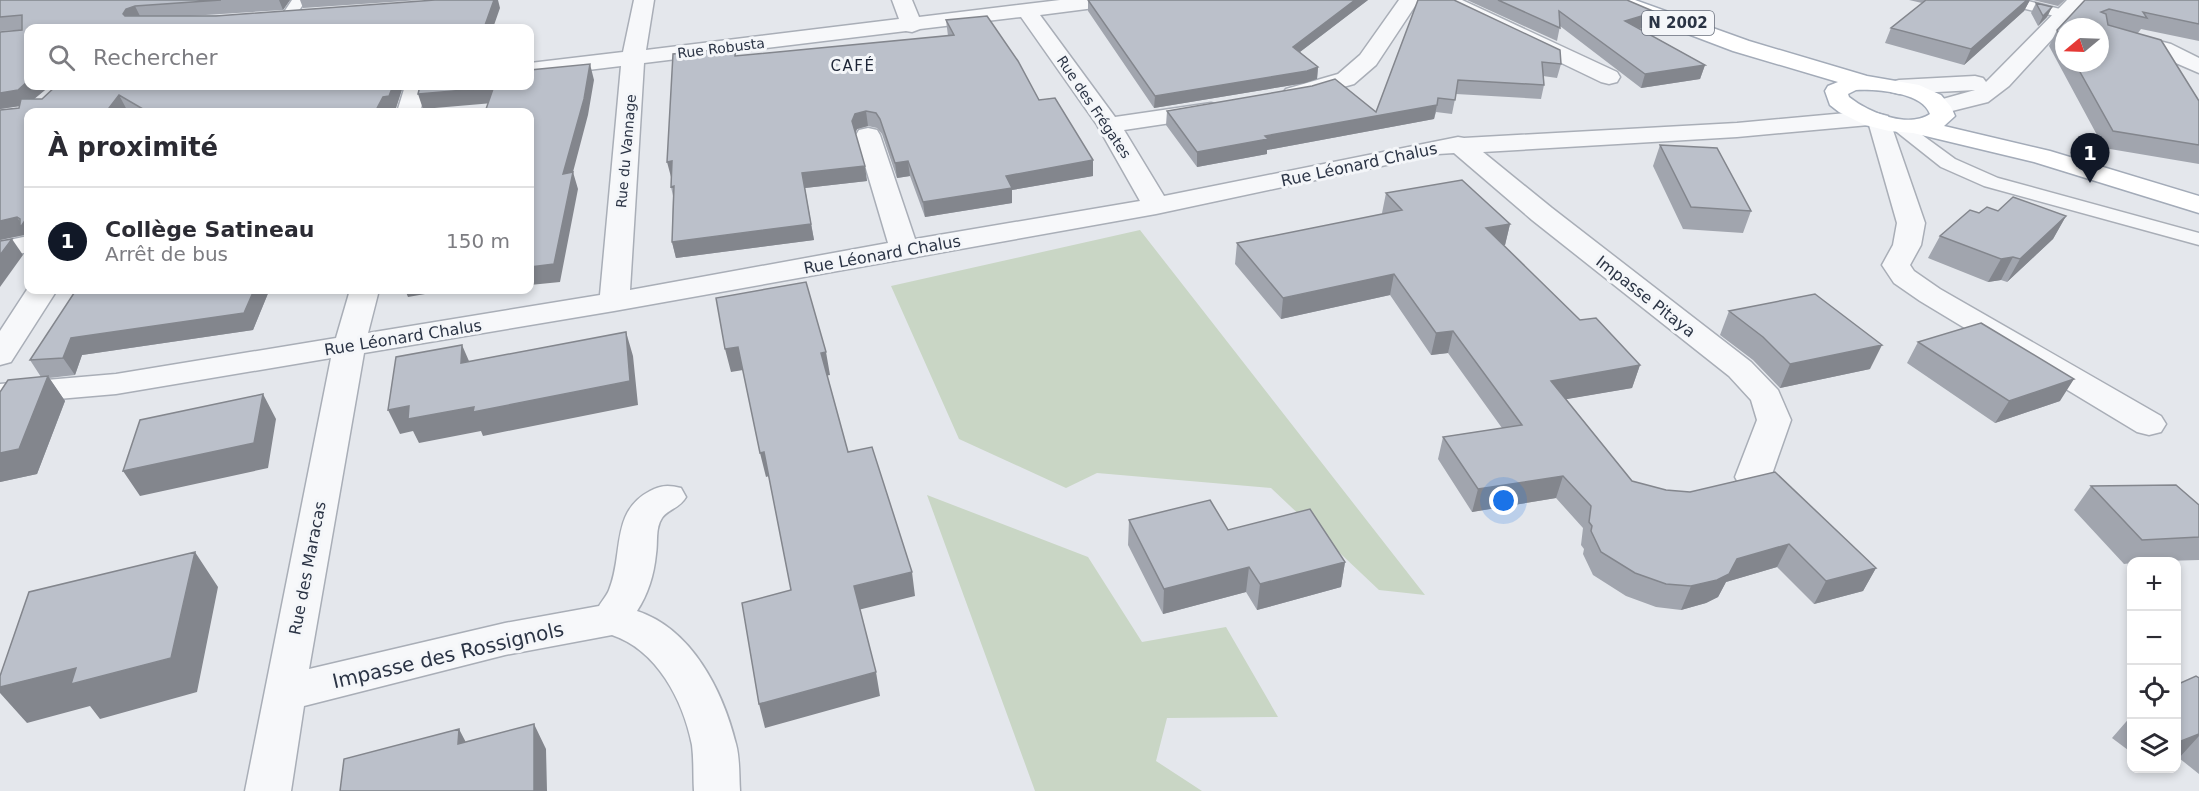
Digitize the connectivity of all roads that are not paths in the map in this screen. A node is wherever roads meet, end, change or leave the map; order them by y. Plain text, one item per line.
1 (645, 0) edge
2 (902, 0) edge
3 (1110, 0) edge
4 (1409, 0) edge
5 (1446, 0) edge
6 (1617, 0) edge
7 (2006, 0) edge
8 (305, 8) edge
9 (1027, 11) junction
10 (2069, 16) edge
11 (264, 19) edge
12 (912, 26) junction
13 (2109, 34) edge
14 (1741, 46) junction
15 (633, 59) junction
16 (2199, 66) edge
17 (534, 70) edge
18 (1609, 77) dead end
19 (2001, 81) junction
20 (1865, 83) junction
21 (1899, 87) junction
22 (415, 90) edge
23 (1277, 98) edge
24 (1837, 98) junction
25 (1234, 106) edge
26 (410, 108) edge
27 (1941, 109) junction
28 (1890, 122) junction
29 (1109, 125) junction
30 (1764, 126) junction
31 (868, 135) dead end
32 (1458, 144) junction
33 (2041, 156) junction
34 (2199, 205) edge
35 (1156, 206) junction
36 (2199, 239) edge
37 (24, 245) edge
38 (904, 249) junction
39 (0, 250) edge
40 (39, 294) edge
41 (363, 294) edge
42 (614, 302) junction
43 (349, 346) junction
44 (0, 355) edge
45 (0, 394) edge
46 (2149, 424) dead end
47 (1753, 477) edge
48 (668, 497) dead end
49 (612, 619) junction
50 (284, 693) junction
51 (268, 791) edge
52 (717, 791) edge

1 - 15 street, Rue du Vannage
2 - 12 street
3 - 9 street, Rue Robusta
4 - 23 street
5 - 18 street
6 - 14 main road, N 2002
7 - 10 lane
8 - 11 street
9 - 12 street, Rue Robusta
9 - 29 street, Rue des Frégates
10 - 19 street
12 - 15 street, Rue Robusta
13 - 16 street
14 - 20 main road, N 2002
14 - 24 main road, N 2002
15 - 17 street, Rue Robusta
15 - 42 street, Rue du Vannage
19 - 21 street
19 - 27 street
20 - 21 main road
20 - 24 main road
21 - 27 main road
22 - 26 street
24 - 28 main road
24 - 30 street, Rue Léonard Chalus
25 - 29 street
27 - 28 main road
27 - 33 main road
28 - 30 street, Rue Léonard Chalus
28 - 33 main road
28 - 36 lane
28 - 46 street
29 - 35 street, Rue des Frégates
30 - 32 street, Rue Léonard Chalus
31 - 38 street
32 - 35 street, Rue Léonard Chalus
32 - 47 street, Impasse Pitaya
33 - 34 main road
35 - 38 street, Rue Léonard Chalus
37 - 39 street
38 - 42 street, Rue Léonard Chalus
40 - 44 street
41 - 43 street, Rue des Maracas
42 - 43 street, Rue Léonard Chalus
43 - 45 street, Rue Léonard Chalus
43 - 50 street, Rue des Maracas
48 - 49 street
49 - 50 street, Impasse des Rossignols
49 - 52 street, Impasse des Rossignols
50 - 51 street, Rue des Maracas

